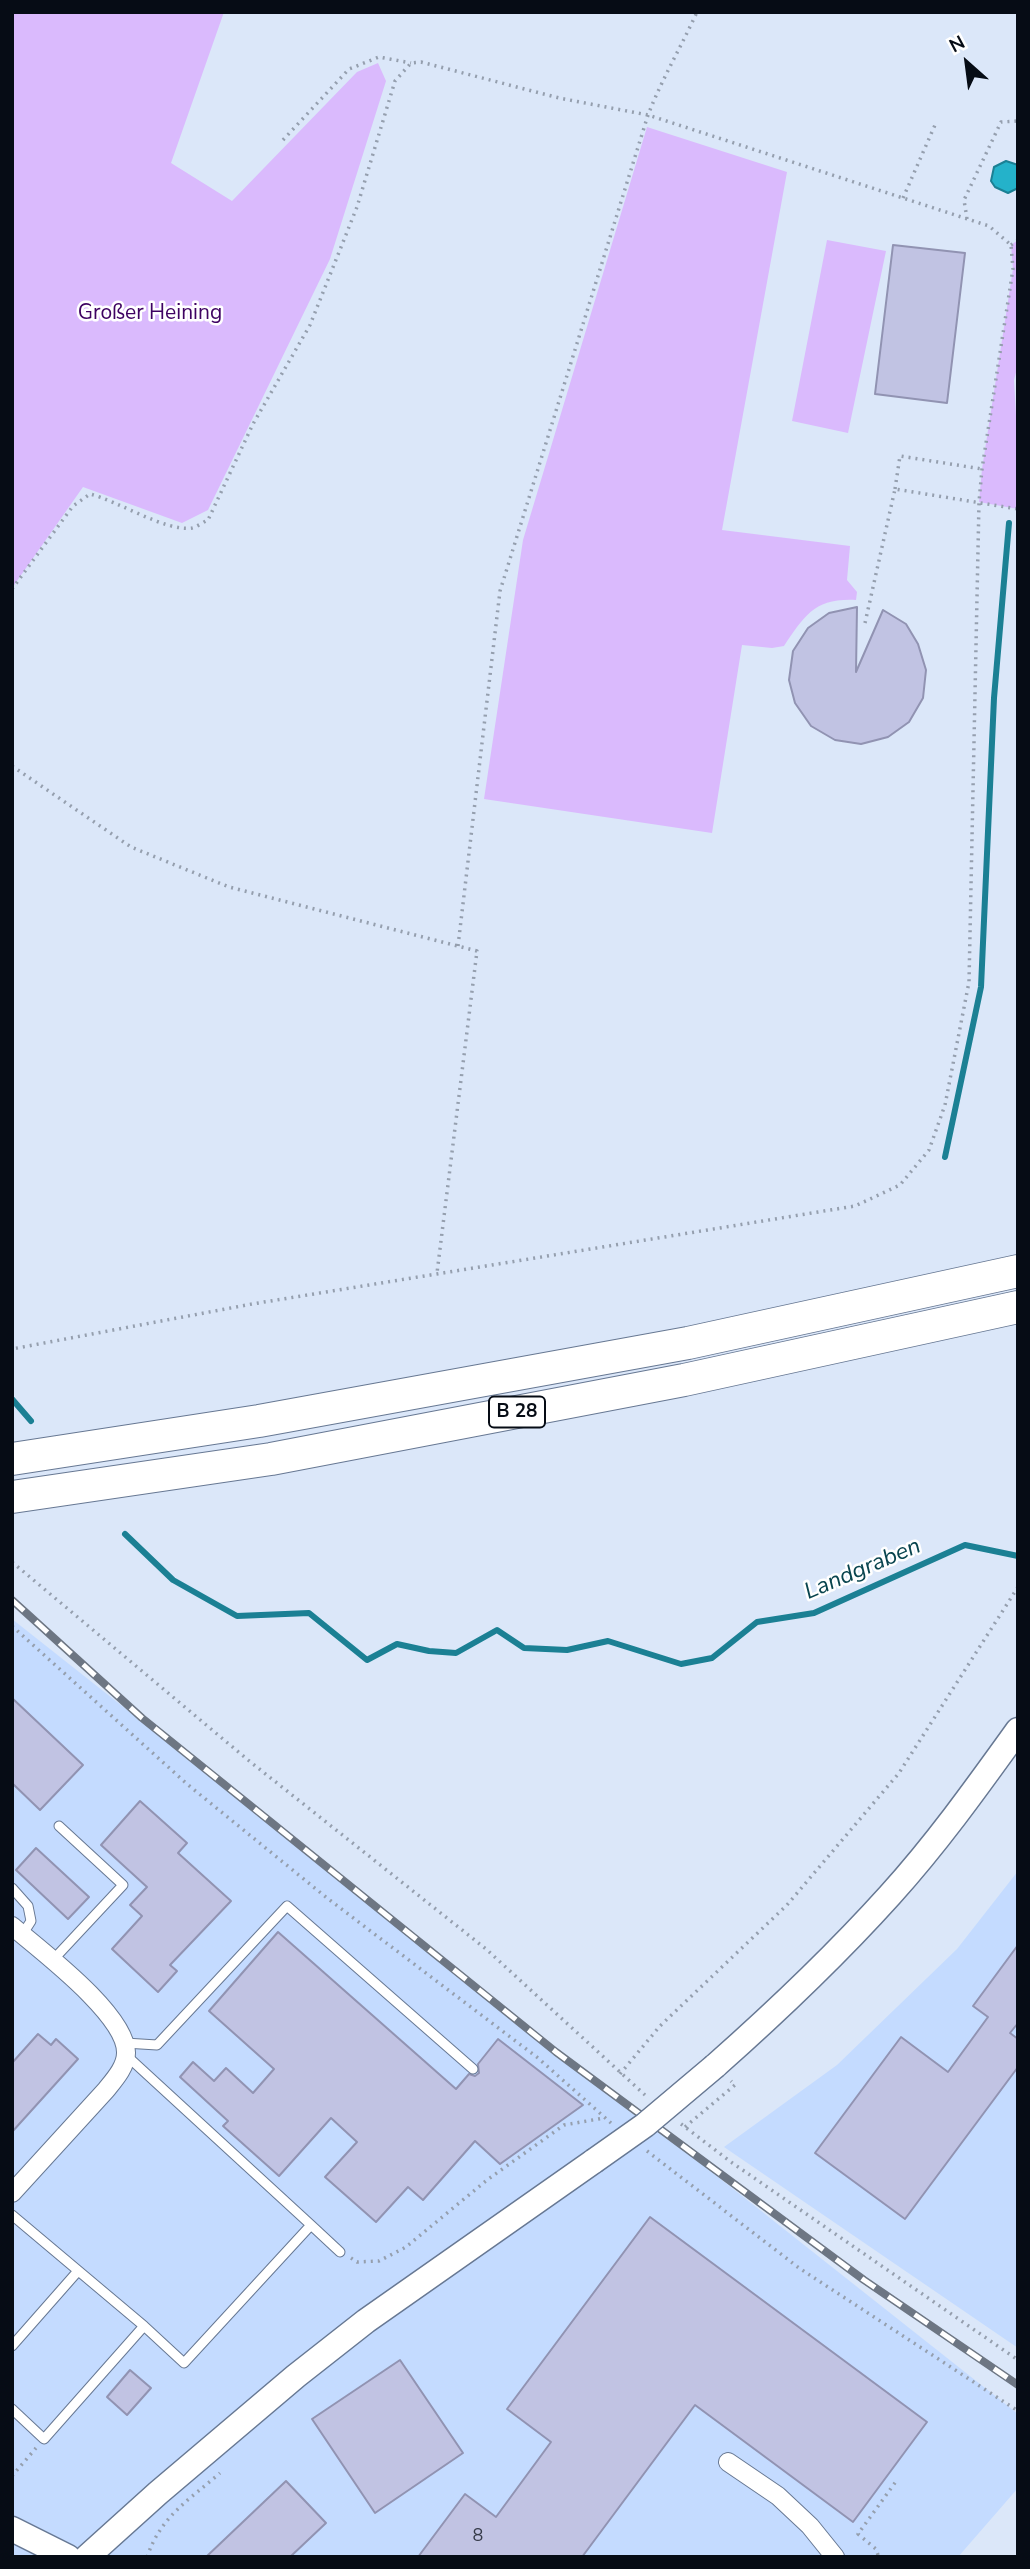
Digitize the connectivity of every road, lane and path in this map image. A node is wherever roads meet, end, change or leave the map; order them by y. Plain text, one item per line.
1 (697, 12) edge
2 (411, 63) junction
3 (648, 115) junction
4 (1018, 121) edge
5 (935, 125) dead end
6 (284, 140) dead end
7 (903, 198) junction
8 (967, 219) junction
9 (1018, 240) edge
10 (1010, 245) junction
11 (982, 469) junction
12 (895, 489) junction
13 (979, 502) junction
14 (1018, 509) edge
15 (12, 589) edge
16 (865, 623) dead end
17 (12, 766) edge
18 (458, 946) junction
19 (1018, 1271) edge
20 (437, 1273) junction
21 (1018, 1307) edge
22 (12, 1349) edge
23 (12, 1459) edge
24 (12, 1497) edge
25 (12, 1562) edge
26 (1018, 1587) edge
27 (12, 1626) edge
28 (1018, 1730) edge
29 (59, 1826) dead end
30 (12, 1888) edge
31 (17, 1930) edge
32 (52, 1961) junction
33 (126, 2049) junction
34 (473, 2069) dead end
35 (722, 2072) junction
36 (620, 2074) junction
37 (652, 2101) dead end
38 (604, 2118) junction
39 (674, 2118) dead end
40 (615, 2126) dead end
41 (685, 2127) junction
42 (637, 2143) dead end
43 (12, 2193) edge
44 (12, 2215) edge
45 (310, 2225) junction
46 (340, 2252) joint
47 (78, 2271) junction
48 (144, 2326) junction
49 (12, 2346) edge
50 (1018, 2360) edge
51 (12, 2409) edge
52 (1018, 2411) edge
53 (44, 2439) junction
54 (728, 2462) dead end
55 (224, 2468) dead end
56 (12, 2476) edge
57 (897, 2480) dead end
58 (12, 2529) edge
59 (878, 2555) edge
60 (68, 2557) edge
61 (87, 2557) edge
62 (147, 2557) edge
63 (835, 2557) edge

1 - 3 path
2 - 3 path
2 - 6 path
2 - 15 path
3 - 7 path
3 - 18 path
4 - 8 path
5 - 7 path
7 - 8 path
8 - 10 path
9 - 10 path
10 - 11 path
11 - 12 path
11 - 13 path
12 - 13 path
12 - 16 path
13 - 14 path
13 - 20 path
17 - 18 path
18 - 20 path
19 - 23 highway, B 28
20 - 22 path
21 - 24 highway, B 28
25 - 36 path
26 - 36 path
27 - 38 path
28 - 35 main road
29 - 32 lane
30 - 31 lane
31 - 32 street
32 - 33 street
33 - 34 lane
33 - 43 street
33 - 45 lane
35 - 41 path
35 - 61 main road, bridge
36 - 37 path
38 - 40 path
38 - 46 path
39 - 41 path
41 - 50 path
42 - 52 path
44 - 47 lane
45 - 46 lane
45 - 48 lane
47 - 48 lane
47 - 49 lane
48 - 53 lane
51 - 53 lane
53 - 56 path
54 - 63 street
55 - 62 path
57 - 59 path
58 - 60 main road

